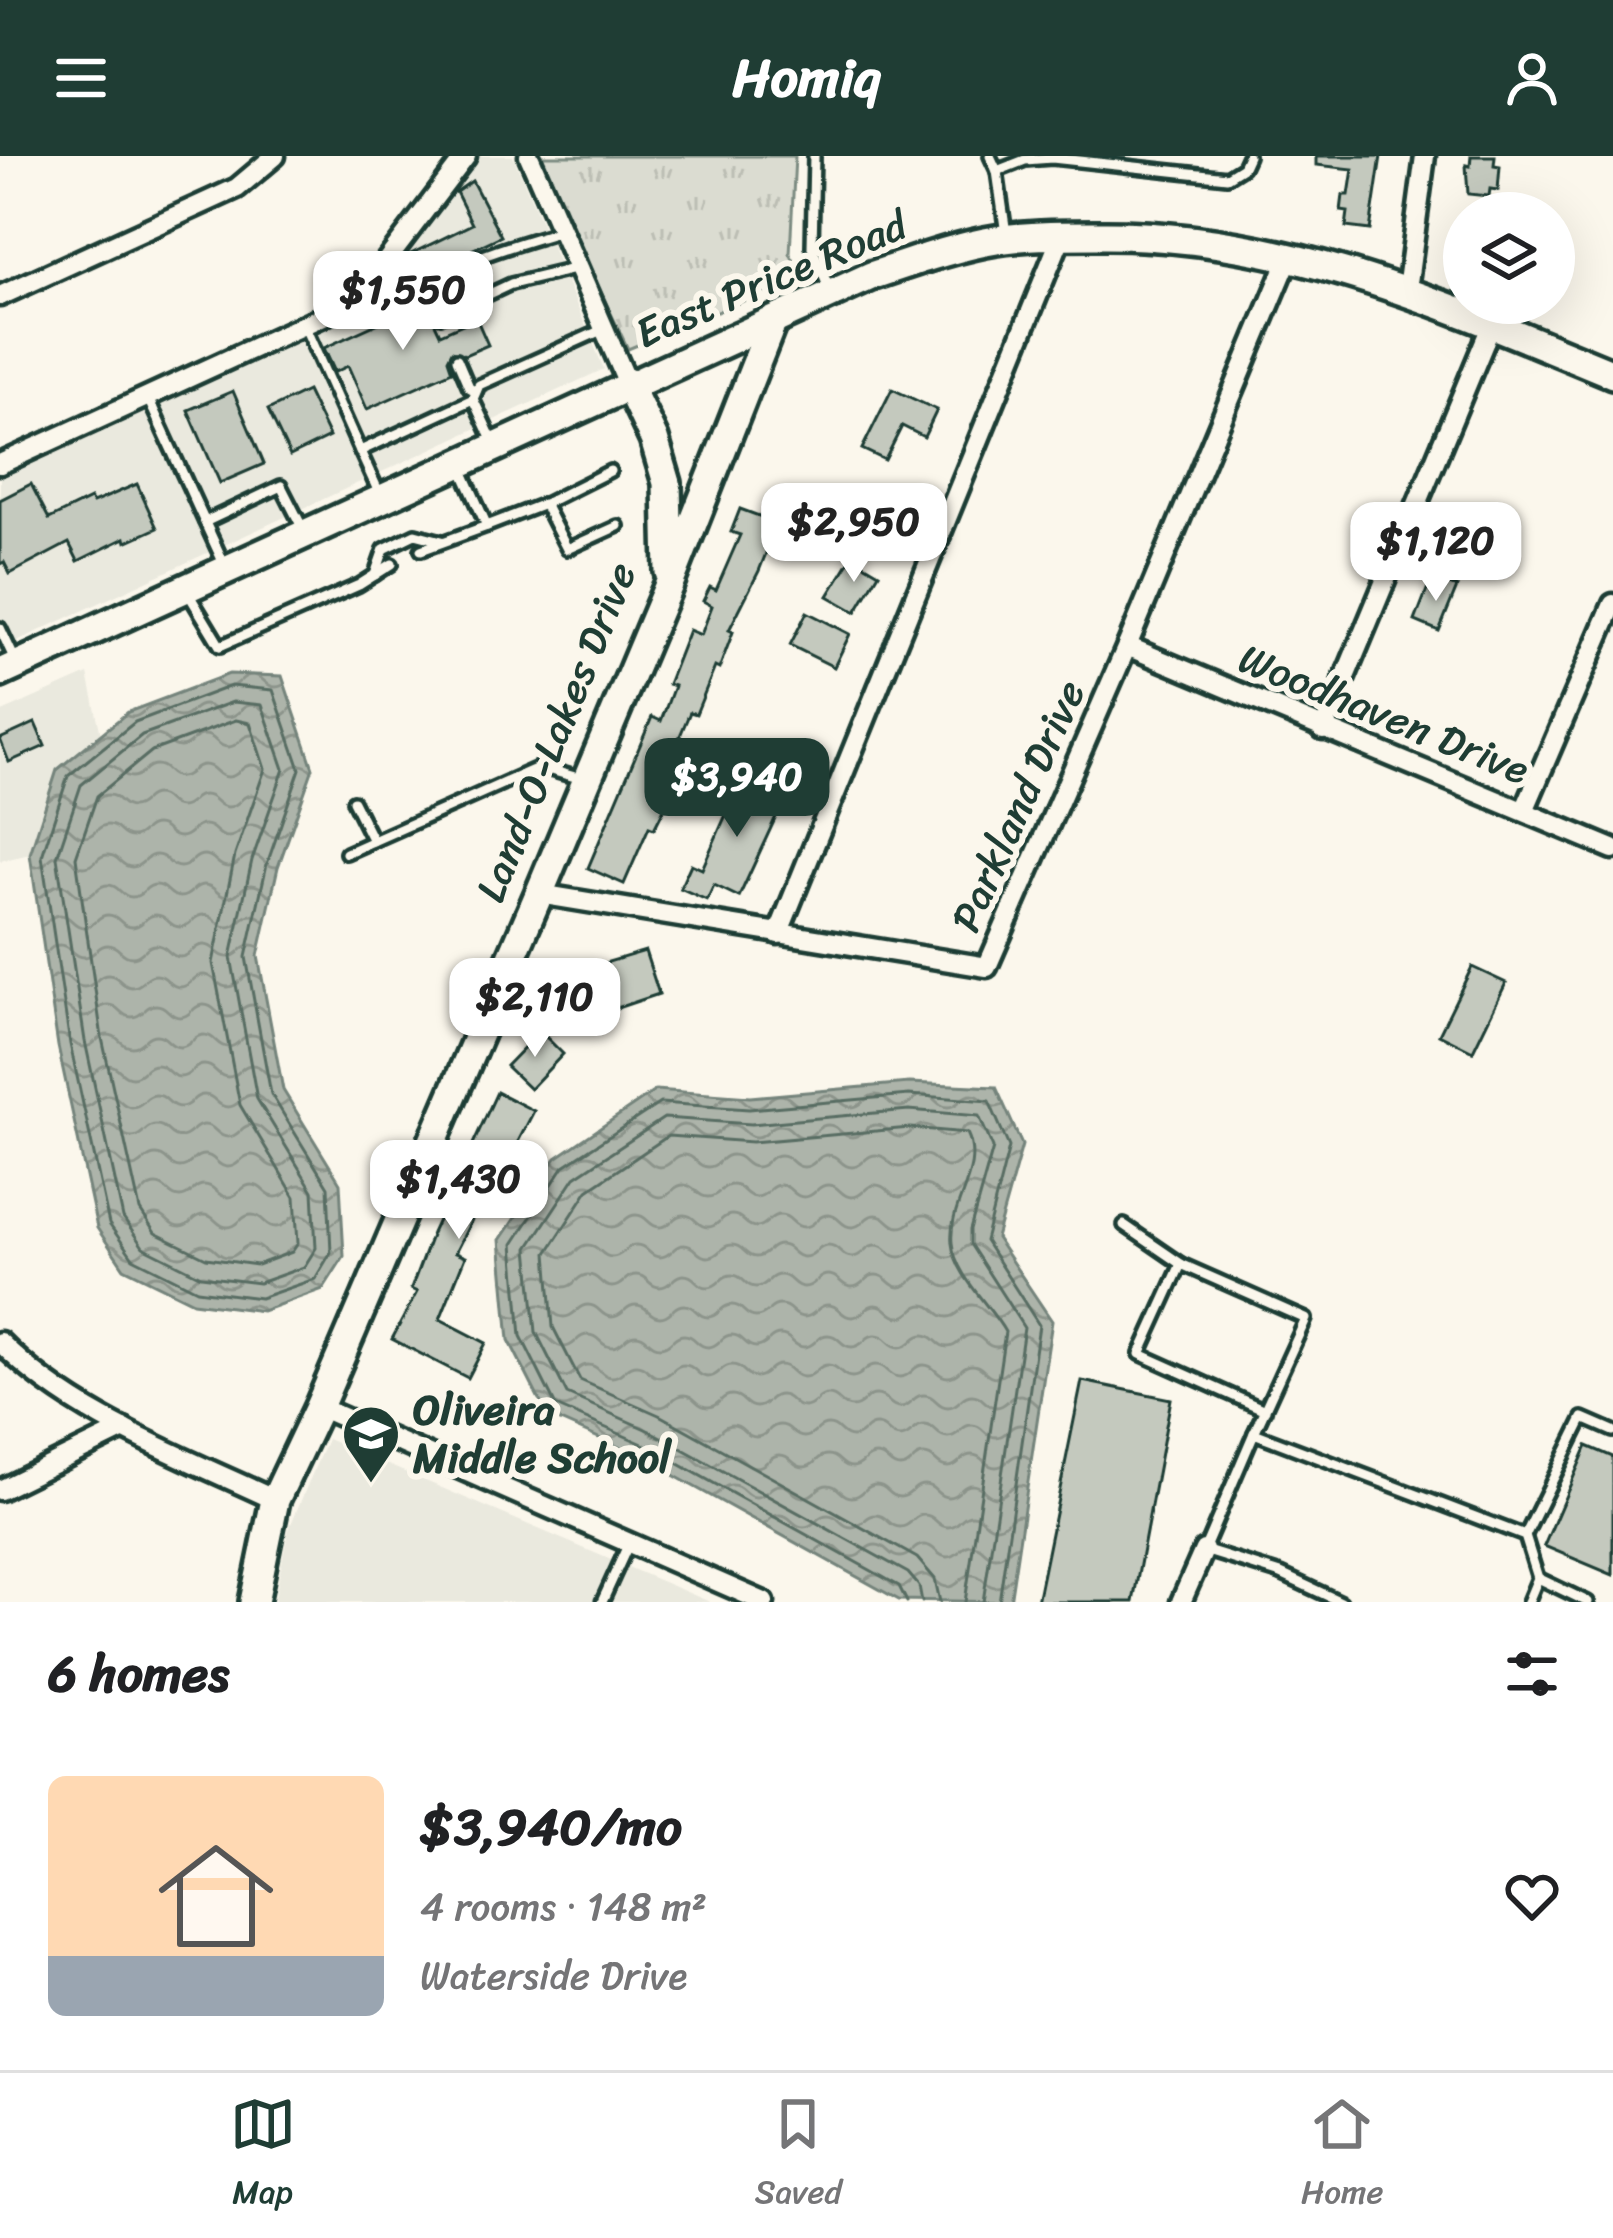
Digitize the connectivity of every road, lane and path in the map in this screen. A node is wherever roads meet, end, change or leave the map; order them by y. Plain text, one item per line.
1 (275, 156) edge
2 (466, 156) edge
3 (529, 156) edge
4 (814, 156) edge
5 (990, 156) edge
6 (1248, 156) edge
7 (1424, 156) edge
8 (997, 171) junction
9 (561, 231) junction
10 (1062, 235) junction
11 (1007, 239) junction
12 (1290, 255) junction
13 (578, 268) junction
14 (383, 271) junction
15 (1407, 290) junction
16 (432, 295) junction
17 (832, 295) junction
18 (0, 296) edge
19 (1443, 304) edge
20 (441, 316) junction
21 (772, 323) junction
22 (1492, 324) joint
23 (304, 325) junction
24 (604, 329) junction
25 (445, 332) dead end
26 (457, 359) dead end
27 (1613, 374) edge
28 (629, 386) junction
29 (475, 395) junction
30 (147, 397) junction
31 (496, 447) junction
32 (360, 451) junction
33 (0, 464) edge
34 (460, 464) junction
35 (610, 471) dead end
36 (382, 499) junction
37 (544, 504) junction
38 (205, 522) junction
39 (488, 526) junction
40 (618, 526) dead end
41 (306, 534) junction
42 (444, 542) junction
43 (421, 550) dead end
44 (392, 564) dead end
45 (227, 570) junction
46 (375, 575) junction
47 (670, 582) junction
48 (185, 589) junction
49 (1613, 604) edge
50 (0, 628) edge
51 (1127, 646) junction
52 (9, 669) edge
53 (1323, 730) junction
54 (587, 781) junction
55 (353, 801) dead end
56 (1524, 811) junction
57 (373, 842) junction
58 (1613, 849) edge
59 (346, 853) dead end
60 (539, 894) junction
61 (778, 934) junction
62 (1124, 1225) dead end
63 (1181, 1264) junction
64 (0, 1342) edge
65 (319, 1407) junction
66 (1265, 1410) junction
67 (124, 1429) junction
68 (1613, 1431) edge
69 (1254, 1433) junction
70 (0, 1490) edge
71 (275, 1500) junction
72 (1525, 1536) junction
73 (628, 1543) junction
74 (1204, 1550) junction
75 (1538, 1578) junction
76 (254, 1602) edge
77 (602, 1602) edge
78 (764, 1602) edge
79 (1181, 1602) edge
80 (1341, 1602) edge
81 (1528, 1602) edge
82 (1588, 1602) edge

1 - 18 street
2 - 14 street
3 - 9 street, Land-O-Lakes Drive
4 - 17 lane
5 - 8 lane
6 - 8 lane
7 - 15 street
8 - 11 lane
9 - 13 street, Land-O-Lakes Drive
9 - 16 lane
10 - 11 main road, East Price Road
10 - 12 main road, East Price Road
10 - 61 street
11 - 17 main road, East Price Road
12 - 15 main road, East Price Road
12 - 51 street, Parkland Drive
13 - 20 lane
13 - 24 street, Land-O-Lakes Drive
14 - 16 lane
14 - 23 street
15 - 19 main road, East Price Road
16 - 20 lane
17 - 21 main road, East Price Road
20 - 25 lane
21 - 28 main road, East Price Road
21 - 47 main road
22 - 27 main road, East Price Road
22 - 53 street
23 - 30 street
23 - 32 lane
24 - 28 street, Land-O-Lakes Drive
24 - 29 lane
26 - 29 lane
28 - 31 main road, East Price Road
28 - 47 main road, Land-O-Lakes Drive
29 - 31 lane
29 - 32 lane
30 - 33 street
30 - 38 lane
31 - 34 main road, East Price Road
32 - 36 lane
34 - 36 main road, East Price Road
34 - 39 lane
35 - 37 lane
36 - 41 main road, East Price Road
37 - 39 lane
37 - 40 lane
38 - 41 lane
38 - 45 lane
39 - 42 lane
41 - 45 main road, East Price Road
42 - 43 lane
42 - 46 lane
44 - 46 lane
45 - 48 main road, East Price Road
46 - 48 lane
47 - 54 main road, Land-O-Lakes Drive
48 - 52 main road, East Price Road
49 - 56 street
50 - 52 lane
51 - 53 street, Woodhaven Drive
51 - 61 street, Parkland Drive
53 - 56 street, Woodhaven Drive
54 - 57 lane
54 - 60 main road, Land-O-Lakes Drive
55 - 57 lane
56 - 58 street, Woodhaven Drive
57 - 59 lane
60 - 61 street, Parkland Drive
60 - 65 main road, Land-O-Lakes Drive
62 - 63 lane
63 - 66 lane
63 - 66 lane
64 - 67 street
65 - 71 main road, Land-O-Lakes Drive
65 - 73 street
66 - 69 lane
67 - 70 street
67 - 71 street
68 - 72 lane
69 - 72 lane
69 - 74 lane
71 - 76 main road, Land-O-Lakes Drive
72 - 75 lane
73 - 77 lane
73 - 78 street
74 - 79 street
74 - 80 lane
75 - 81 lane
75 - 82 lane

